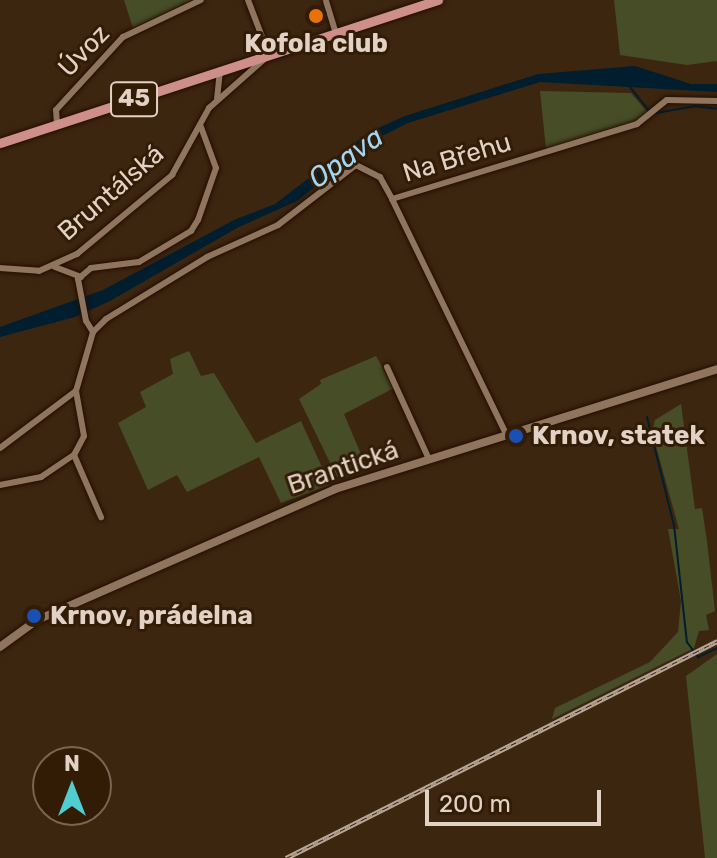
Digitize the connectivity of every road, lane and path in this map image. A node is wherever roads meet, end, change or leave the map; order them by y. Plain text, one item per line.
1 (201, 0) edge
2 (248, 0) edge
3 (438, 0) edge
4 (326, 1) edge
5 (336, 34) junction
6 (269, 55) junction
7 (220, 70) junction
8 (217, 99) junction
9 (717, 101) edge
10 (57, 124) junction
11 (201, 127) junction
12 (0, 143) edge
13 (392, 199) junction
14 (55, 267) junction
15 (0, 268) edge
16 (81, 277) junction
17 (93, 332) junction
18 (387, 367) dead end
19 (717, 369) edge
20 (76, 391) junction
21 (507, 436) junction
22 (0, 448) edge
23 (74, 455) junction
24 (429, 459) junction
25 (0, 485) edge
26 (101, 517) dead end
27 (0, 647) edge

1 - 10 street, Úvoz
2 - 6 street
3 - 5 main road, Bruntálská / 45
4 - 5 street
5 - 6 main road, Bruntálská / 45
6 - 7 main road, Bruntálská / 45
6 - 8 street, Bruntálská
7 - 8 street, Bruntálská
7 - 10 main road, Bruntálská / 45
8 - 11 street, Bruntálská
9 - 13 street, Na Břehu
10 - 12 main road, Bruntálská / 45
11 - 14 street, Bruntálská
11 - 16 street
13 - 17 street, Na Břehu
13 - 21 street
14 - 15 street, Bruntálská
14 - 16 street
16 - 17 street
17 - 20 street
18 - 24 street
19 - 21 street, Brantická
20 - 22 street
20 - 23 street
21 - 24 street, Brantická
23 - 25 street
23 - 26 street
24 - 27 street, Brantická

